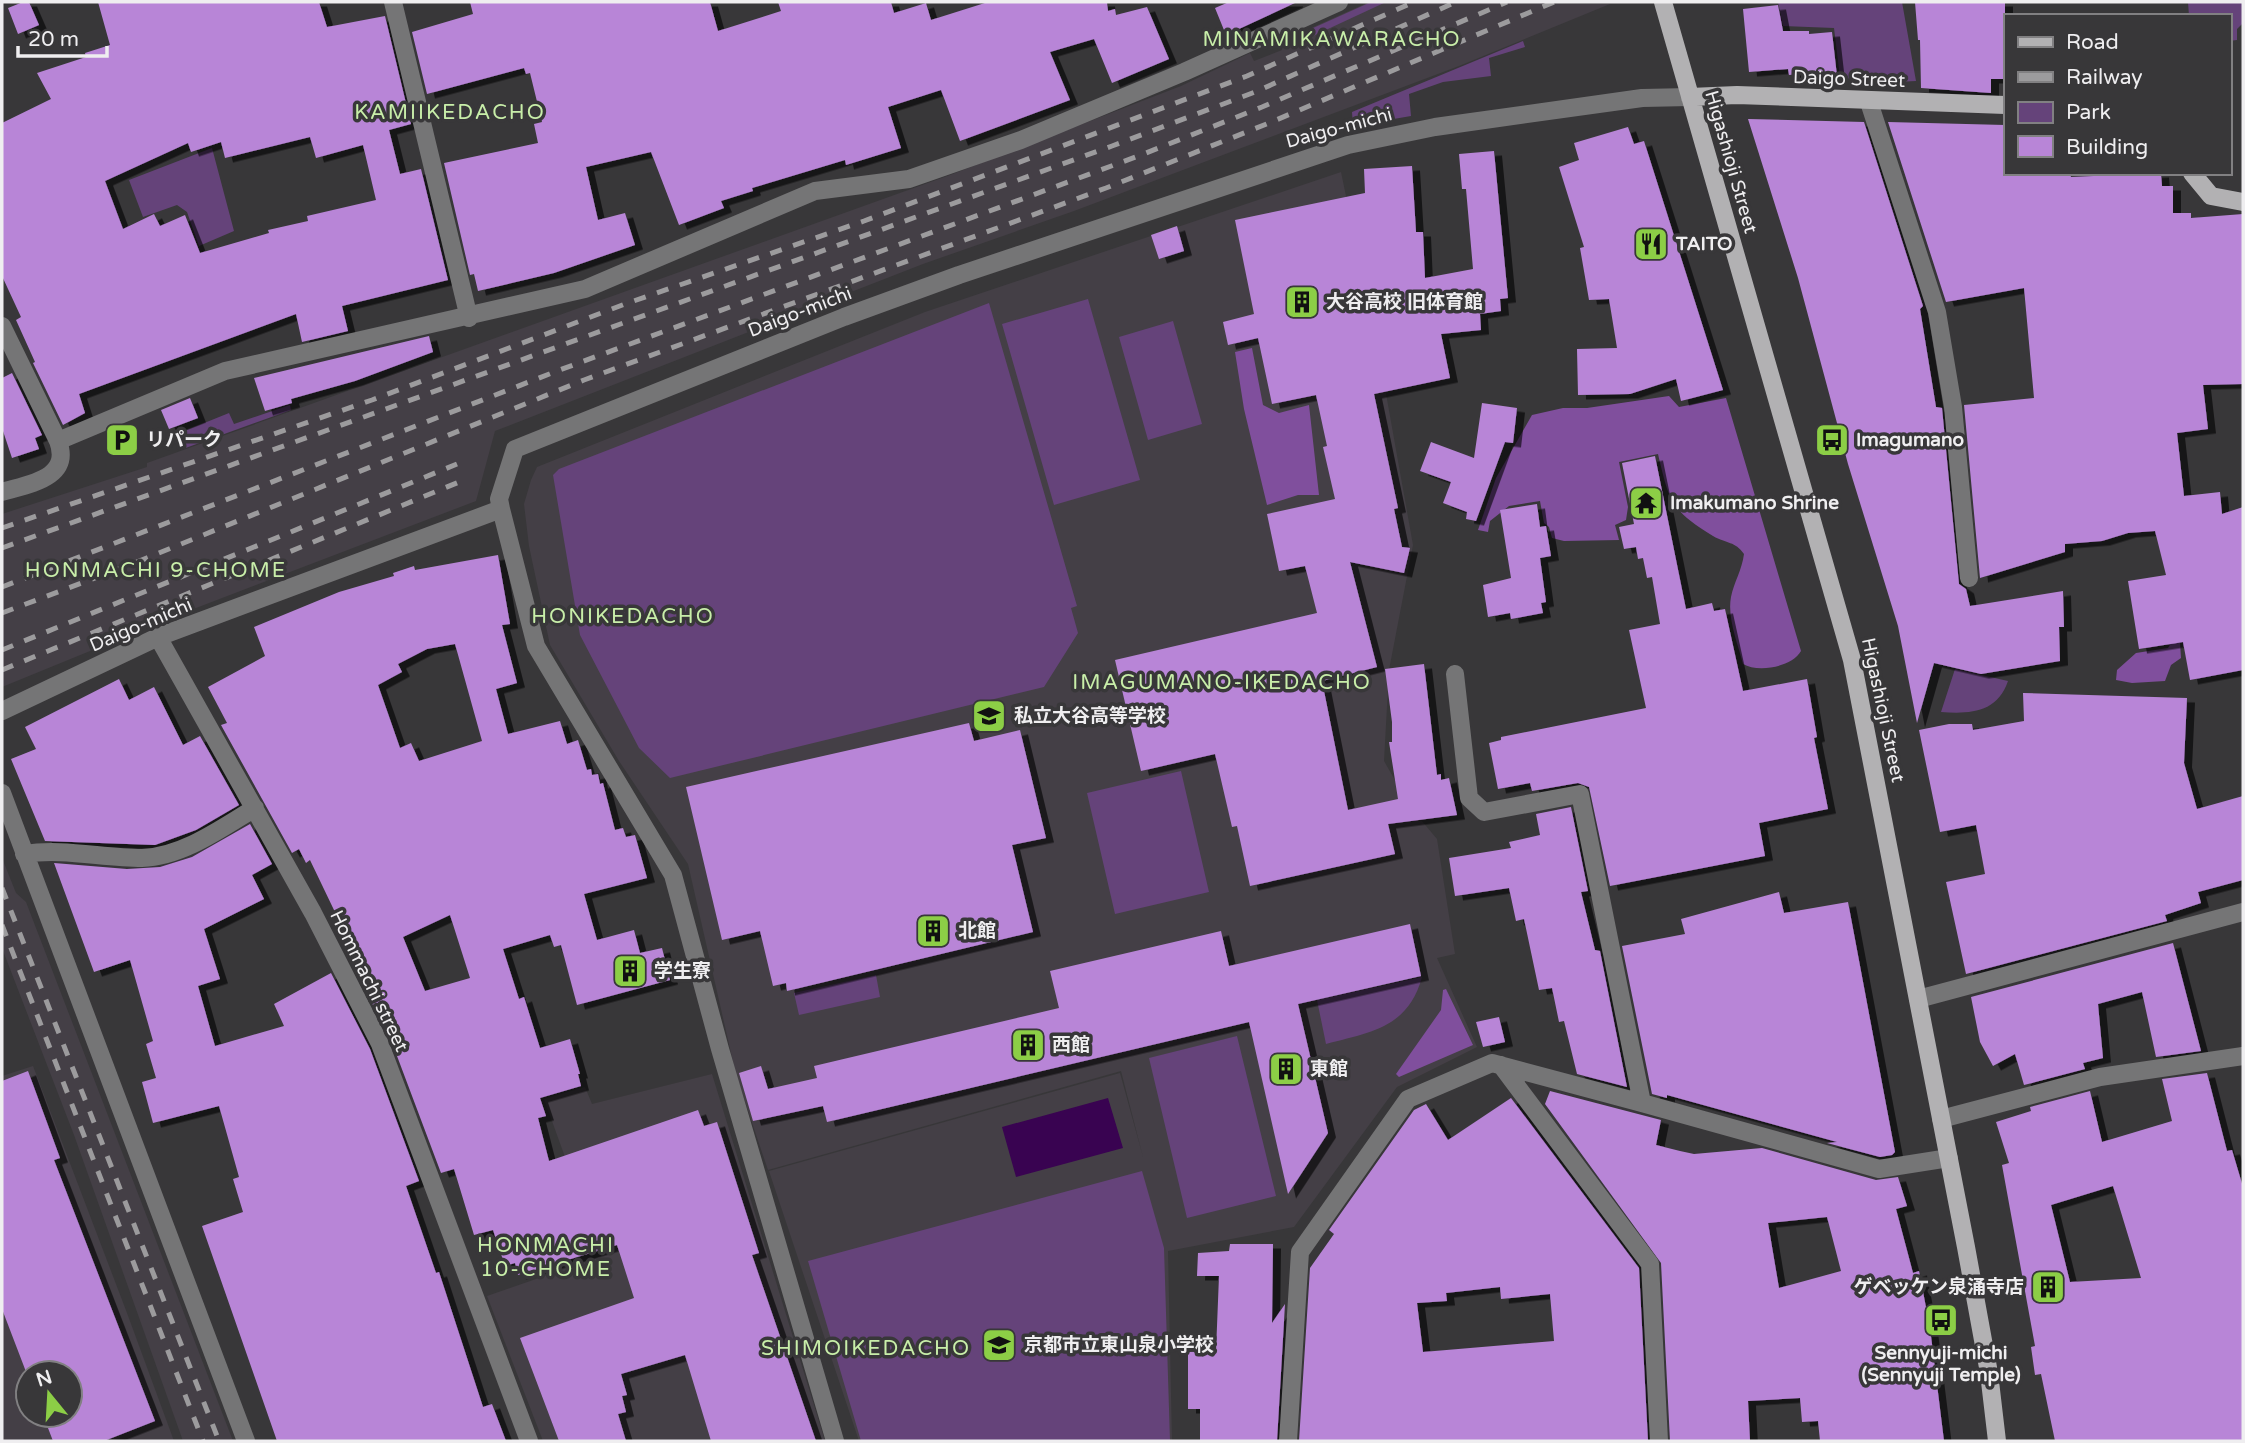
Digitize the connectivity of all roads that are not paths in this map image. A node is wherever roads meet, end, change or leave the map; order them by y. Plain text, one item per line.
1 (393, 2) edge
2 (1339, 2) edge
3 (1663, 2) edge
4 (1690, 97) junction
5 (1870, 102) junction
6 (2004, 105) edge
7 (2193, 175) edge
8 (2243, 202) edge
9 (469, 318) junction
10 (2, 326) edge
11 (58, 441) junction
12 (2, 492) edge
13 (501, 509) junction
14 (1969, 578) dead end
15 (158, 637) junction
16 (1455, 674) dead end
17 (2, 710) edge
18 (2, 793) edge
19 (254, 808) junction
20 (24, 854) junction
21 (2243, 912) edge
22 (1917, 999) junction
23 (2243, 1056) edge
24 (1501, 1065) junction
25 (1642, 1103) junction
26 (1941, 1119) junction
27 (1949, 1158) junction
28 (246, 1441) edge
29 (529, 1441) edge
30 (835, 1441) edge
31 (1288, 1441) edge
32 (1659, 1441) edge
33 (1997, 1441) edge

1 - 9 street
2 - 9 street
3 - 4 main road, Higashioji Street
4 - 5 main road, Daigo Street
4 - 13 street, Daigo-michi
4 - 22 main road, Higashioji Street
5 - 6 main road, Daigo Street
5 - 14 street
7 - 8 main road
9 - 11 street
10 - 11 street
11 - 12 street
13 - 15 street, Daigo-michi
13 - 30 street
15 - 17 street, Daigo-michi
15 - 19 street, Hommachi street
16 - 25 street
18 - 20 street
19 - 20 street
19 - 29 street, Hommachi street
20 - 28 street
21 - 22 street
22 - 26 main road, Higashioji Street
23 - 26 street
24 - 25 street
24 - 31 street
24 - 32 street
25 - 27 street
26 - 27 main road, Higashioji Street
27 - 33 main road, Higashioji Street

